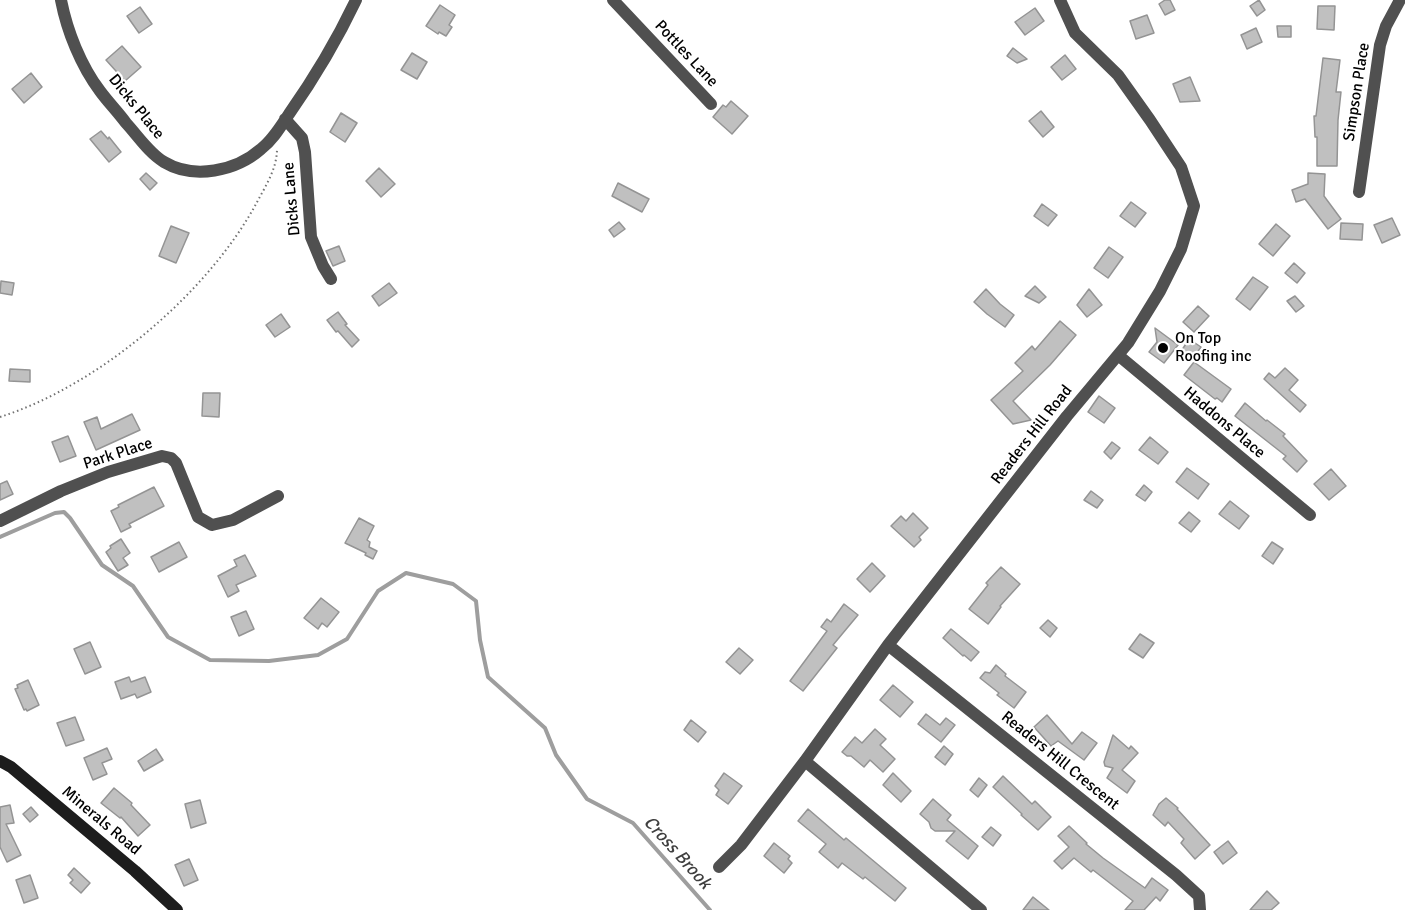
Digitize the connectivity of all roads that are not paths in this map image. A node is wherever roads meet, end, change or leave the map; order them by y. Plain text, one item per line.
1 (61, 0) edge
2 (356, 0) edge
3 (613, 0) edge
4 (1060, 0) edge
5 (1400, 0) edge
6 (711, 104) dead end
7 (285, 119) junction
8 (1359, 192) dead end
9 (331, 279) dead end
10 (1118, 355) junction
11 (278, 496) dead end
12 (1310, 515) dead end
13 (0, 521) edge
14 (888, 645) junction
15 (0, 761) edge
16 (805, 761) junction
17 (719, 867) dead end
18 (177, 910) edge
19 (981, 910) edge
20 (1200, 910) edge

1 - 7 street, Dicks Place
2 - 7 street, Dicks Place
3 - 6 street, Pottles Lane
4 - 10 street, Readers Hill Road
5 - 8 street, Simpson Place
7 - 9 street, Dicks Lane
10 - 12 street, Haddons Place
10 - 14 street, Readers Hill Road
11 - 13 street, Park Place
14 - 16 street, Readers Hill Road
14 - 20 street, Readers Hill Crescent
15 - 18 street, Minerals Road
16 - 17 street, Readers Hill Road
16 - 19 street

